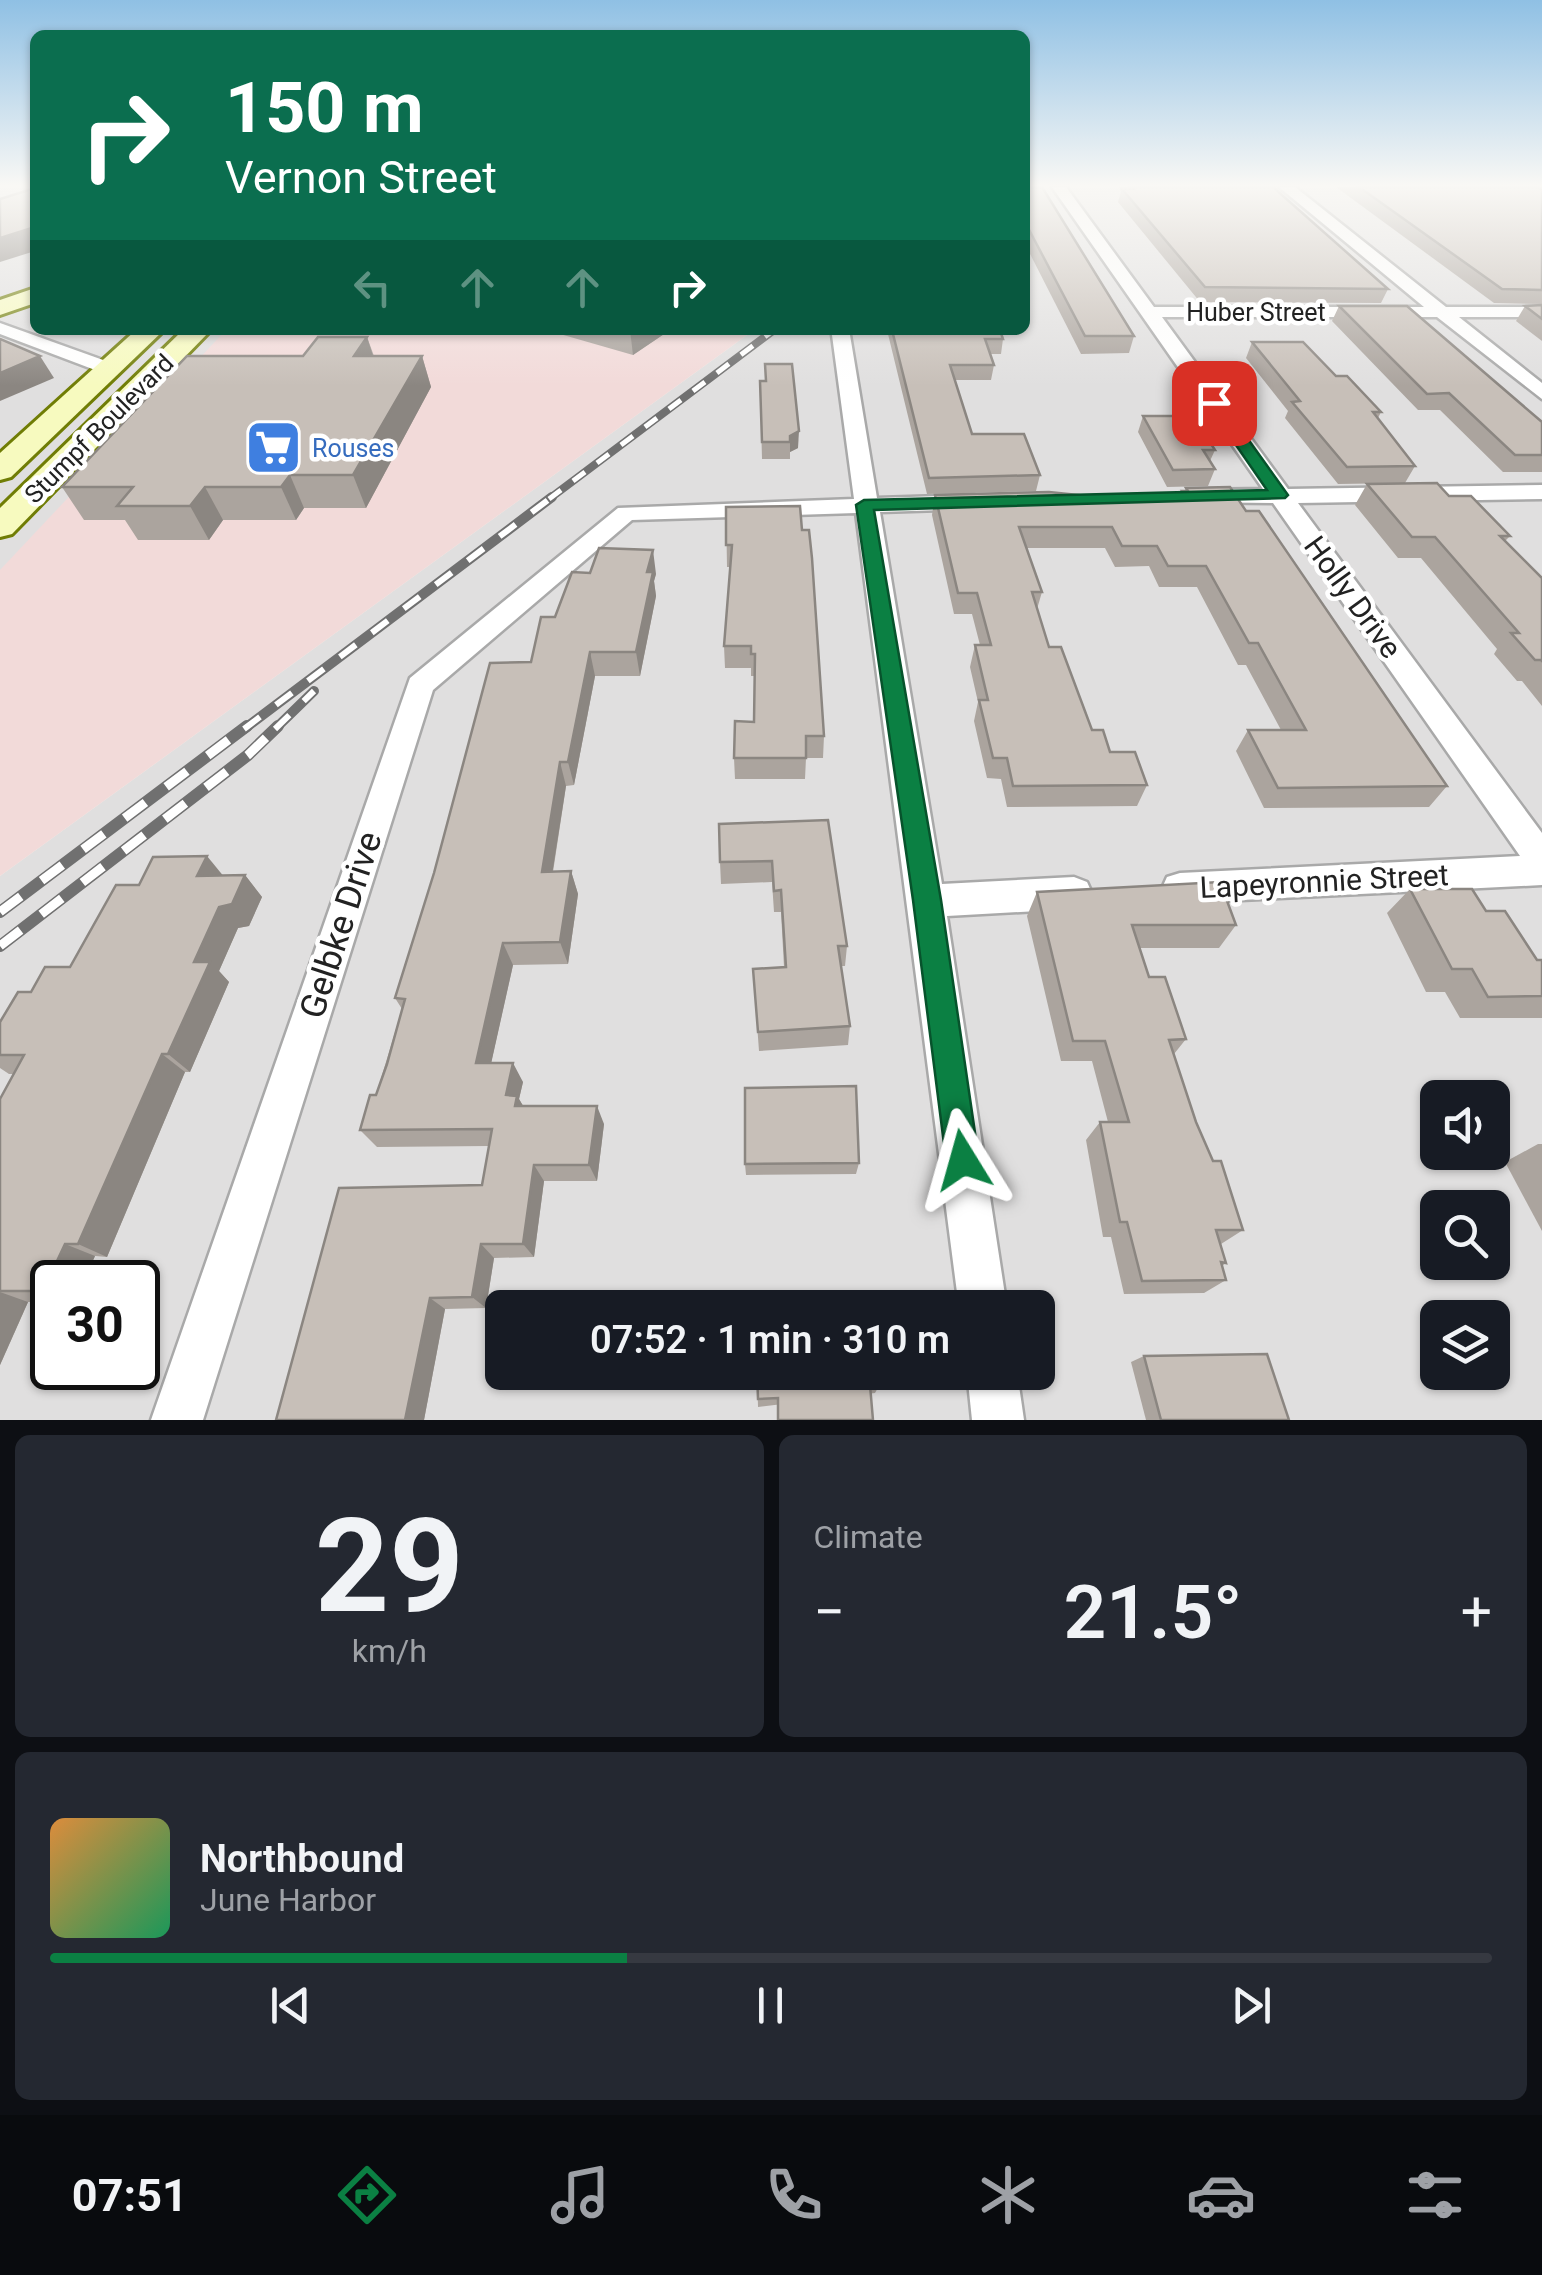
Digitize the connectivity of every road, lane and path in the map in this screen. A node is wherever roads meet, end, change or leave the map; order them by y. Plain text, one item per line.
1 (1106, 253) edge
2 (1368, 253) edge
3 (30, 276) edge
4 (0, 285) edge
5 (30, 298) edge
6 (0, 308) edge
7 (1149, 312) junction
8 (1442, 312) junction
9 (1542, 312) edge
10 (0, 328) edge
11 (146, 335) edge
12 (193, 335) edge
13 (841, 335) dead end
14 (110, 369) junction
15 (1542, 393) edge
16 (0, 470) edge
17 (1542, 492) edge
18 (1279, 495) junction
19 (1180, 497) edge
20 (1003, 502) edge
21 (864, 505) junction
22 (0, 528) edge
23 (1542, 860) edge
24 (1542, 870) edge
25 (1145, 890) edge
26 (1106, 892) edge
27 (927, 900) junction
28 (981, 1290) edge
29 (994, 1390) edge
30 (177, 1420) edge
31 (998, 1420) edge

1 - 7 street, Holly Drive
2 - 8 street
3 - 4 main road
5 - 6 main road
7 - 8 street, Huber Street
7 - 18 street, Holly Drive
8 - 9 street, Huber Street
8 - 15 street
10 - 14 street
11 - 14 main road, Stumpf Boulevard
12 - 22 main road, Stumpf Boulevard
13 - 21 street
14 - 16 main road, Stumpf Boulevard
17 - 18 street
18 - 19 street
18 - 23 street, Holly Drive
20 - 21 street
21 - 27 street
21 - 30 street, Gelbke Drive
24 - 25 street, Lapeyronnie Street
26 - 27 street
27 - 28 street
29 - 31 street

